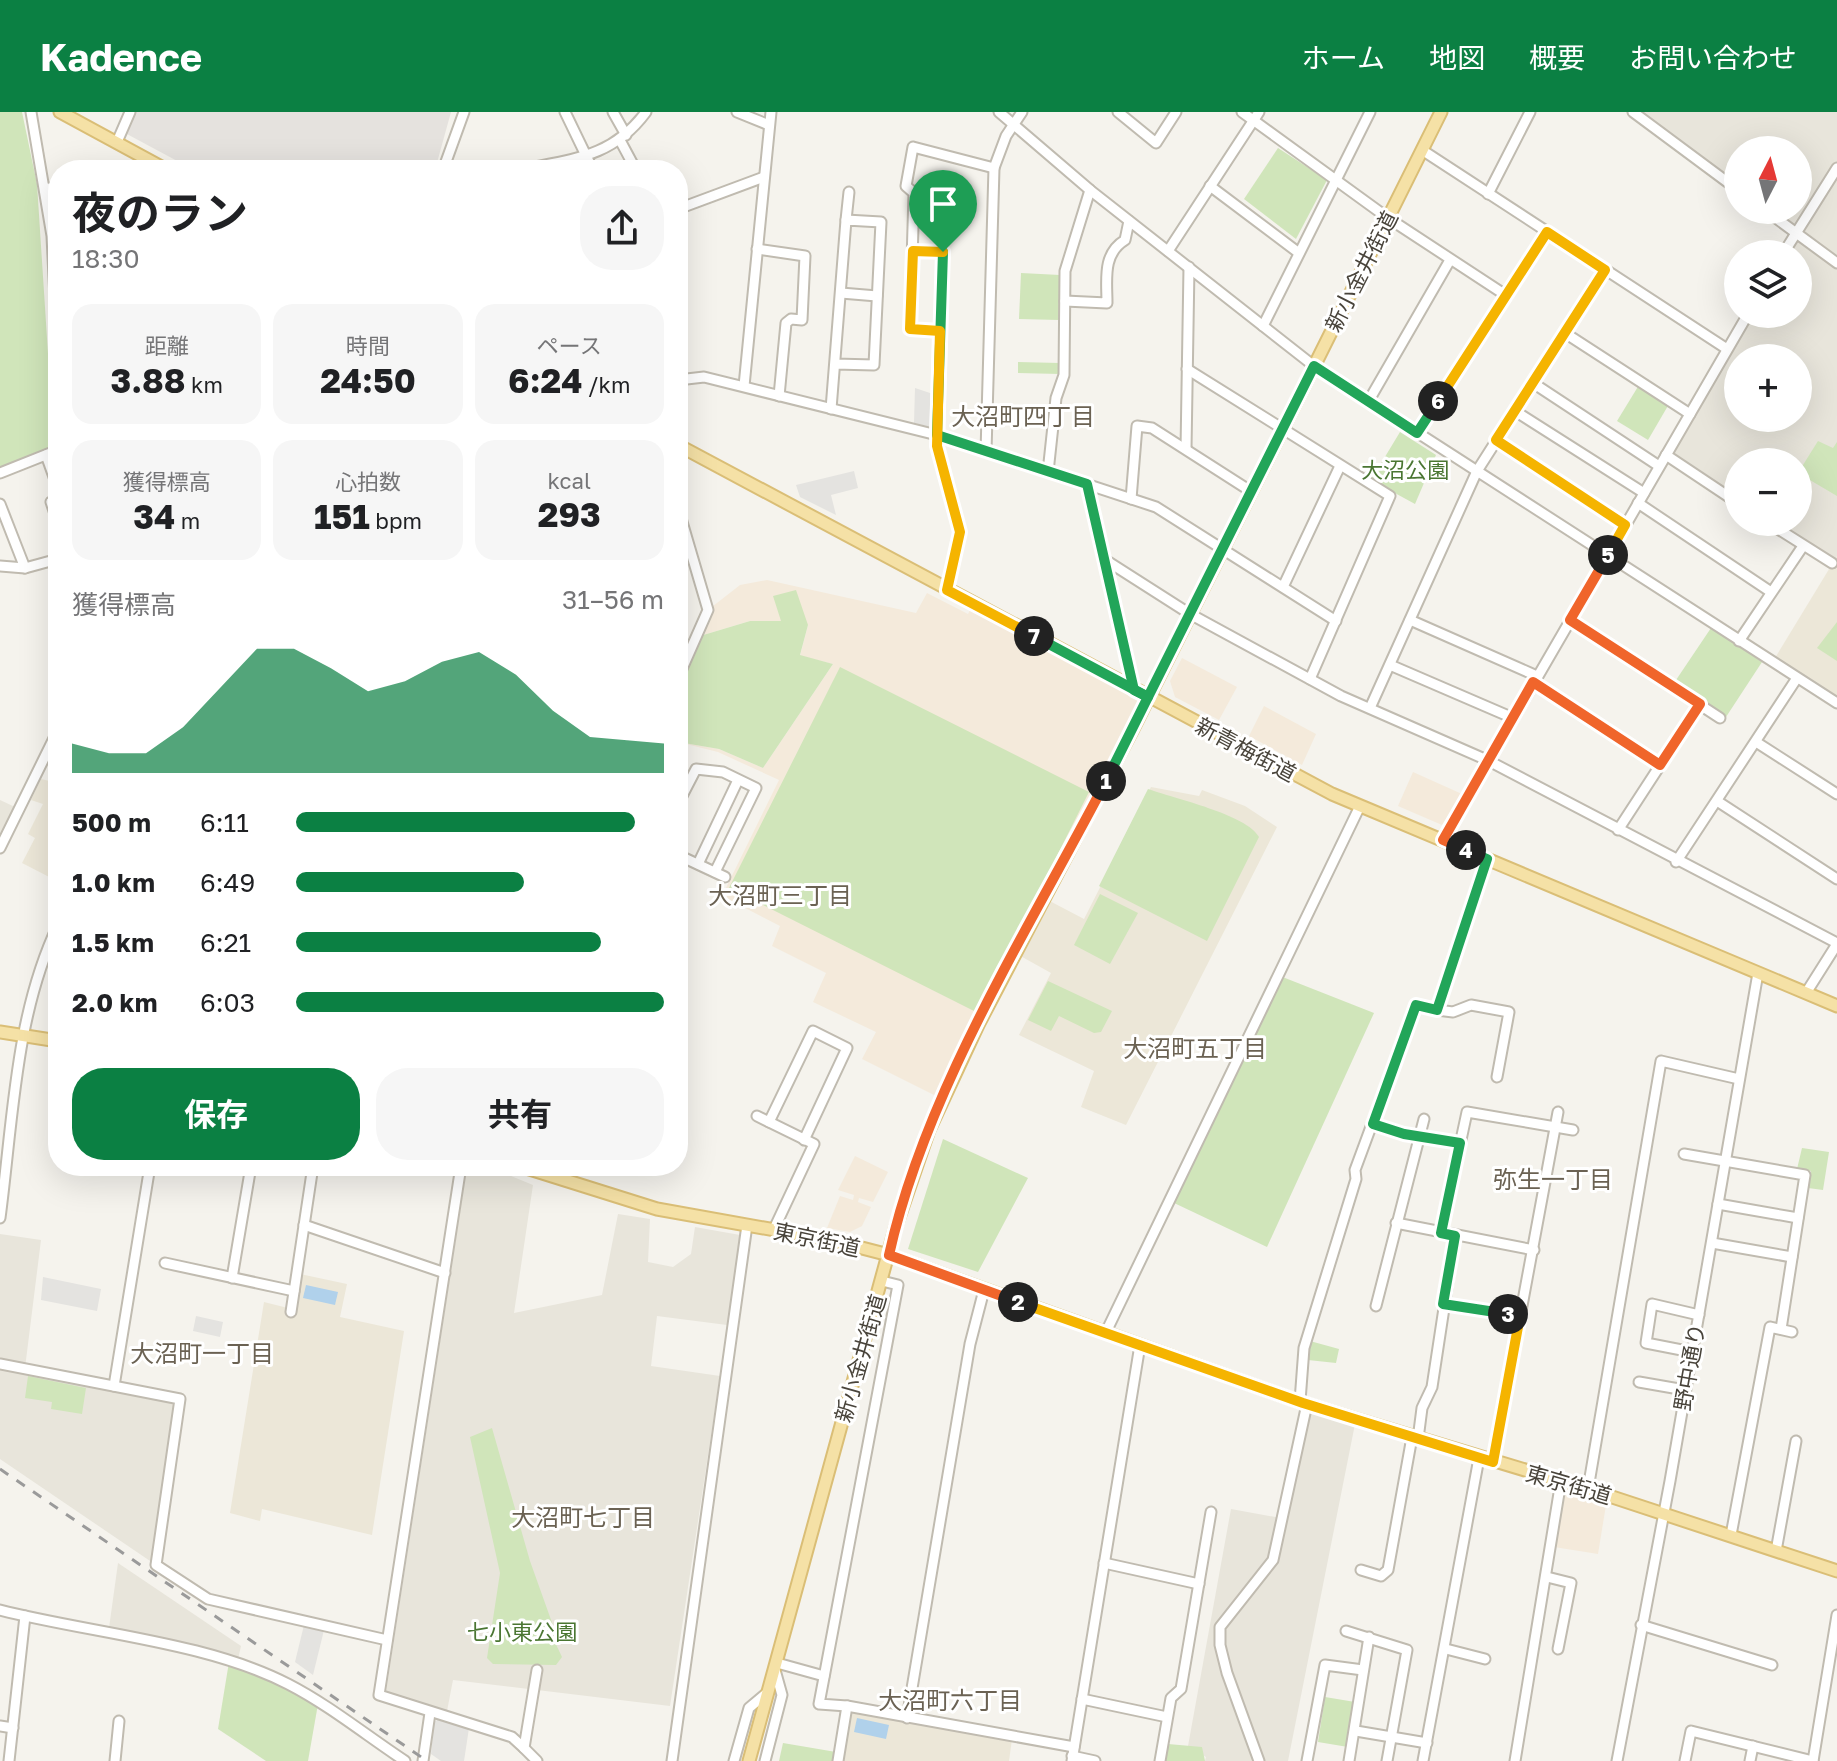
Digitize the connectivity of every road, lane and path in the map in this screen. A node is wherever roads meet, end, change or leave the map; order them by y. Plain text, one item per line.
1 (31, 112) edge
2 (60, 112) edge
3 (130, 112) edge
4 (464, 112) edge
5 (565, 112) edge
6 (613, 112) edge
7 (646, 112) edge
8 (737, 112) edge
9 (771, 112) edge
10 (999, 112) edge
11 (1022, 112) edge
12 (1118, 112) edge
13 (1176, 112) edge
14 (1242, 112) edge
15 (1441, 112) edge
16 (1530, 112) edge
17 (1633, 112) edge
18 (1369, 113) edge
19 (1256, 116) edge
20 (769, 125) junction
21 (1013, 125) junction
22 (624, 138) junction
23 (117, 142) junction
24 (1422, 150) junction
25 (585, 156) junction
26 (149, 160) edge
27 (447, 160) edge
28 (566, 160) edge
29 (587, 160) edge
30 (632, 160) edge
31 (994, 168) junction
32 (1837, 168) edge
33 (764, 177) junction
34 (1724, 180) edge
35 (1336, 181) junction
36 (1210, 186) junction
37 (46, 188) joint
38 (1090, 190) junction
39 (849, 192) dead end
40 (1488, 194) junction
41 (688, 205) edge
42 (48, 211) edge
43 (1388, 218) junction
44 (846, 220) junction
45 (1129, 221) junction
46 (1784, 224) edge
47 (1547, 232) junction
48 (1796, 233) junction
49 (1792, 240) edge
50 (757, 249) junction
51 (913, 251) junction
52 (1168, 251) junction
53 (1299, 253) junction
54 (1450, 260) junction
55 (1837, 263) edge
56 (1189, 267) junction
57 (1605, 270) junction
58 (841, 293) junction
59 (877, 296) junction
60 (1507, 296) junction
61 (1065, 301) junction
62 (1263, 326) junction
63 (940, 331) junction
64 (1565, 333) junction
65 (1724, 347) edge
66 (1724, 354) edge
67 (835, 364) junction
68 (1314, 366) junction
69 (1187, 369) junction
70 (688, 379) edge
71 (1533, 383) junction
72 (744, 386) junction
73 (779, 396) junction
74 (1368, 402) junction
75 (831, 409) junction
76 (1515, 411) junction
77 (1690, 414) junction
78 (1283, 429) junction
79 (1417, 433) junction
80 (937, 435) junction
81 (1496, 440) junction
82 (1186, 449) junction
83 (688, 450) edge
84 (986, 452) junction
85 (46, 455) joint
86 (1666, 455) junction
87 (48, 460) edge
88 (1340, 466) junction
89 (1659, 466) junction
90 (1477, 471) junction
91 (1048, 472) junction
92 (0, 473) edge
93 (1087, 484) junction
94 (1252, 492) junction
95 (1644, 493) junction
96 (1724, 494) edge
97 (1131, 499) junction
98 (1638, 503) junction
99 (0, 504) edge
100 (1625, 525) junction
101 (1788, 536) edge
102 (688, 542) edge
103 (1803, 546) junction
104 (1222, 551) junction
105 (1608, 556) junction
106 (1107, 561) junction
107 (48, 562) edge
108 (1832, 563) dead end
109 (0, 566) edge
110 (25, 568) junction
111 (1283, 587) junction
112 (947, 590) junction
113 (1771, 592) junction
114 (1190, 614) junction
115 (1410, 620) junction
116 (1570, 620) junction
117 (1336, 621) junction
118 (1739, 641) junction
119 (688, 655) edge
120 (1390, 665) junction
121 (1797, 678) junction
122 (1310, 679) junction
123 (1535, 679) junction
124 (1134, 690) junction
125 (1148, 697) junction
126 (1837, 703) edge
127 (1700, 704) junction
128 (1370, 708) junction
129 (1513, 718) junction
130 (1720, 718) dead end
131 (1756, 742) junction
132 (48, 750) edge
133 (1487, 760) junction
134 (1660, 765) junction
135 (738, 780) junction
136 (688, 786) edge
137 (1837, 794) edge
138 (1717, 801) junction
139 (1360, 806) junction
140 (1618, 830) junction
141 (1443, 840) junction
142 (0, 848) edge
143 (1487, 859) junction
144 (688, 860) edge
145 (1676, 862) junction
146 (698, 864) junction
147 (715, 872) junction
148 (725, 877) dead end
149 (1837, 879) edge
150 (1837, 943) edge
151 (48, 947) edge
152 (1758, 973) junction
153 (1806, 993) junction
154 (1837, 1006) edge
155 (1437, 1010) junction
156 (0, 1032) edge
157 (25, 1036) junction
158 (48, 1039) edge
159 (1497, 1077) dead end
160 (1739, 1079) junction
161 (1558, 1112) dead end
162 (757, 1116) dead end
163 (1424, 1119) dead end
164 (769, 1122) junction
165 (1373, 1124) junction
166 (1556, 1126) junction
167 (1573, 1130) dead end
168 (1420, 1136) junction
169 (804, 1140) junction
170 (1460, 1143) junction
171 (4, 1154) edge
172 (1684, 1154) dead end
173 (1726, 1162) junction
174 (148, 1176) edge
175 (249, 1176) edge
176 (311, 1176) edge
177 (460, 1176) edge
178 (551, 1176) edge
179 (1718, 1204) junction
180 (0, 1218) edge
181 (1798, 1218) junction
182 (1396, 1223) junction
183 (304, 1225) junction
184 (747, 1225) junction
185 (774, 1229) junction
186 (1441, 1233) junction
187 (1455, 1236) junction
188 (1712, 1243) junction
189 (1534, 1250) junction
190 (889, 1255) junction
191 (1792, 1257) junction
192 (165, 1263) dead end
193 (445, 1273) junction
194 (232, 1278) junction
195 (882, 1281) junction
196 (984, 1290) junction
197 (294, 1291) junction
198 (1443, 1304) junction
199 (1376, 1306) dead end
200 (291, 1312) dead end
201 (1699, 1315) junction
202 (1520, 1316) junction
203 (1781, 1329) junction
204 (1106, 1332) junction
205 (1792, 1332) dead end
206 (1140, 1345) junction
207 (1692, 1352) junction
208 (0, 1364) edge
209 (1639, 1382) dead end
210 (114, 1386) junction
211 (1685, 1390) junction
212 (1303, 1403) junction
213 (1415, 1438) junction
214 (1796, 1441) dead end
215 (1479, 1458) junction
216 (1493, 1462) junction
217 (1561, 1481) junction
218 (1588, 1489) junction
219 (1211, 1512) dead end
220 (1661, 1513) junction
221 (1731, 1535) junction
222 (1776, 1551) junction
223 (1104, 1563) junction
224 (1361, 1570) dead end
225 (1837, 1571) edge
226 (1547, 1577) junction
227 (1199, 1584) junction
228 (0, 1610) edge
229 (1837, 1615) edge
230 (25, 1616) junction
231 (1641, 1625) junction
232 (1346, 1631) dead end
233 (1369, 1637) junction
234 (387, 1640) junction
235 (1446, 1649) junction
236 (1558, 1649) dead end
237 (1485, 1659) dead end
238 (1772, 1665) dead end
239 (776, 1666) junction
240 (537, 1670) dead end
241 (1363, 1670) junction
242 (824, 1676) junction
243 (768, 1692) junction
244 (1082, 1699) junction
245 (847, 1706) junction
246 (430, 1713) junction
247 (1167, 1717) junction
248 (907, 1718) junction
249 (119, 1721) dead end
250 (0, 1726) edge
251 (13, 1728) junction
252 (1356, 1731) junction
253 (1392, 1738) junction
254 (1427, 1743) junction
255 (1753, 1746) junction
256 (524, 1748) junction
257 (1073, 1755) edge
258 (9, 1761) edge
259 (115, 1761) edge
260 (405, 1761) edge
261 (423, 1761) edge
262 (537, 1761) edge
263 (672, 1761) edge
264 (734, 1761) edge
265 (749, 1761) edge
266 (765, 1761) edge
267 (838, 1761) edge
268 (1095, 1761) edge
269 (1160, 1761) edge
270 (1259, 1761) edge
271 (1307, 1761) edge
272 (1349, 1761) edge
273 (1387, 1761) edge
274 (1423, 1761) edge
275 (1515, 1761) edge
276 (1617, 1761) edge
277 (1685, 1761) edge
278 (1750, 1761) edge
279 (1813, 1761) edge

1 - 37 street
2 - 23 main road
3 - 23 street
4 - 27 street
5 - 25 street
6 - 22 street
7 - 22 street
8 - 20 street
9 - 20 street
10 - 21 street
11 - 21 street
12 - 13 street
14 - 19 street
15 - 24 main road, 新小金井街道
16 - 40 street
17 - 34 street
18 - 35 street
19 - 35 street
19 - 36 street
20 - 33 street
21 - 31 street
21 - 38 street
22 - 25 street
22 - 30 street
23 - 26 main road
24 - 40 street
24 - 43 main road, 新小金井街道
25 - 28 street
25 - 29 street
31 - 51 street
31 - 84 street
32 - 48 street
33 - 41 street
33 - 50 street
35 - 43 street
35 - 53 street
36 - 52 street
36 - 53 street
37 - 42 street
38 - 45 street
38 - 61 street
39 - 44 street
40 - 47 street
43 - 54 street
43 - 68 main road, 新小金井街道
44 - 58 street
44 - 59 street
45 - 52 street
45 - 61 street
46 - 48 street
47 - 57 street
47 - 60 street
48 - 49 street
48 - 55 street
50 - 72 street
50 - 73 street
51 - 63 street
51 - 63 street
52 - 56 street
53 - 62 street
54 - 60 street
54 - 74 street
56 - 62 street
56 - 69 street
57 - 64 street
57 - 65 street
58 - 59 street
58 - 67 street
59 - 67 street
60 - 79 street
61 - 91 street
62 - 68 street
63 - 80 street
64 - 71 street
64 - 77 street
66 - 77 street
67 - 75 street
68 - 74 street
68 - 78 main road, 新小金井街道
69 - 78 street
69 - 82 street
70 - 72 street
71 - 76 street
71 - 89 street
72 - 73 street
73 - 75 street
74 - 79 street
75 - 80 street
76 - 81 street
76 - 95 street
77 - 86 street
78 - 88 street
78 - 94 main road, 新小金井街道
79 - 90 street
80 - 84 street
80 - 112 street
81 - 90 street
81 - 100 street
82 - 94 street
82 - 97 street
83 - 112 main road, 新青梅街道
84 - 91 street
85 - 87 street
85 - 92 street
86 - 89 street
86 - 96 street
88 - 111 street
88 - 117 street
89 - 95 street
90 - 105 street
90 - 115 street
91 - 93 street
93 - 97 street
93 - 106 street
94 - 104 main road, 新小金井街道
95 - 98 street
97 - 104 street
98 - 100 street
98 - 113 street
99 - 110 street
100 - 105 street
101 - 103 street
102 - 119 street
103 - 108 street
103 - 113 street
104 - 111 street
104 - 114 main road, 新小金井街道
105 - 116 street
105 - 118 street
106 - 114 street
106 - 124 street
107 - 110 street
109 - 110 street
111 - 117 street
112 - 124 main road, 新青梅街道
113 - 118 street
114 - 122 street
114 - 125 main road, 新小金井街道
115 - 120 street
115 - 123 street
116 - 123 street
116 - 127 street
117 - 122 street
118 - 121 street
120 - 128 street
120 - 129 street
121 - 126 street
121 - 131 street
122 - 128 street
123 - 129 street
123 - 134 street
124 - 125 main road, 新青梅街道
125 - 139 main road, 新青梅街道
125 - 190 main road, 新小金井街道
127 - 130 street
127 - 134 street
128 - 133 street
129 - 133 street
131 - 137 street
131 - 138 street
132 - 142 street
133 - 140 street
133 - 141 street
134 - 140 street
135 - 136 street
135 - 146 street
135 - 147 street
138 - 145 street
138 - 149 street
139 - 141 main road, 新青梅街道
139 - 204 street
140 - 145 street
141 - 143 main road, 新青梅街道
143 - 152 main road, 新青梅街道
143 - 155 street
144 - 146 street
145 - 150 street
146 - 147 street
147 - 148 street
150 - 153 street
151 - 157 street
152 - 153 main road, 新青梅街道
152 - 160 street, 野中通り
153 - 154 main road, 新青梅街道
155 - 159 street
155 - 165 street
156 - 157 main road
157 - 158 main road
157 - 171 street
160 - 173 street, 野中通り
160 - 218 street
161 - 166 street
162 - 164 street
163 - 168 street
164 - 169 street
164 - 169 street
165 - 168 street
165 - 212 street
166 - 167 street
166 - 170 street
166 - 189 street
168 - 170 street
168 - 182 street
169 - 185 street
170 - 186 street
171 - 180 street
172 - 173 street
173 - 179 street, 野中通り
173 - 181 street
174 - 210 street
175 - 194 street
176 - 183 street
177 - 193 street
178 - 184 main road, 東京街道
179 - 181 street
179 - 188 street, 野中通り
181 - 191 street
182 - 186 street
182 - 199 street
183 - 193 street
183 - 197 street
184 - 185 main road, 東京街道
184 - 263 street
185 - 190 main road, 東京街道
186 - 187 street
187 - 189 street
187 - 198 street
188 - 191 street
188 - 201 street, 野中通り
189 - 202 street
190 - 195 main road, 新小金井街道
190 - 196 main road, 東京街道
191 - 203 street
192 - 194 street
193 - 234 street
194 - 197 street
195 - 239 main road, 新小金井街道
195 - 242 street
196 - 204 main road, 東京街道
196 - 248 street
197 - 200 street
198 - 202 street
198 - 213 street
201 - 207 street, 野中通り
201 - 207 street
202 - 216 street
203 - 205 street
203 - 221 street
204 - 206 main road, 東京街道
206 - 212 main road, 東京街道
206 - 223 street
207 - 211 street, 野中通り
208 - 210 street
209 - 211 street
210 - 234 street
211 - 220 street, 野中通り
212 - 213 main road, 東京街道
212 - 270 street
213 - 215 main road, 東京街道
213 - 224 street
214 - 222 street
215 - 216 main road, 東京街道
215 - 235 street
216 - 217 main road, 東京街道
217 - 218 main road, 東京街道
217 - 226 street
218 - 220 main road, 東京街道
219 - 227 street
220 - 221 main road, 東京街道
220 - 231 street, 野中通り
221 - 222 main road, 東京街道
222 - 225 main road, 東京街道
223 - 227 street
223 - 244 street
226 - 236 street
226 - 275 street
227 - 247 street
228 - 230 street
229 - 279 street
230 - 251 street
230 - 260 street
231 - 238 street
231 - 276 street, 野中通り
232 - 233 street
233 - 241 street
233 - 253 street
234 - 246 street
235 - 237 street
235 - 254 street
239 - 242 street
239 - 243 main road, 新小金井街道
239 - 266 street
240 - 256 street
241 - 252 street
241 - 271 street
242 - 245 street
243 - 264 street
243 - 265 main road, 新小金井街道
244 - 247 street
244 - 257 street
245 - 248 street
245 - 267 street
246 - 256 street
246 - 261 street
247 - 269 street
248 - 257 street
249 - 259 street
250 - 251 street
251 - 258 street
252 - 253 street
252 - 272 street
253 - 254 street
253 - 273 street
254 - 274 street
255 - 277 street
255 - 278 street
255 - 279 street
256 - 262 street
257 - 268 street

